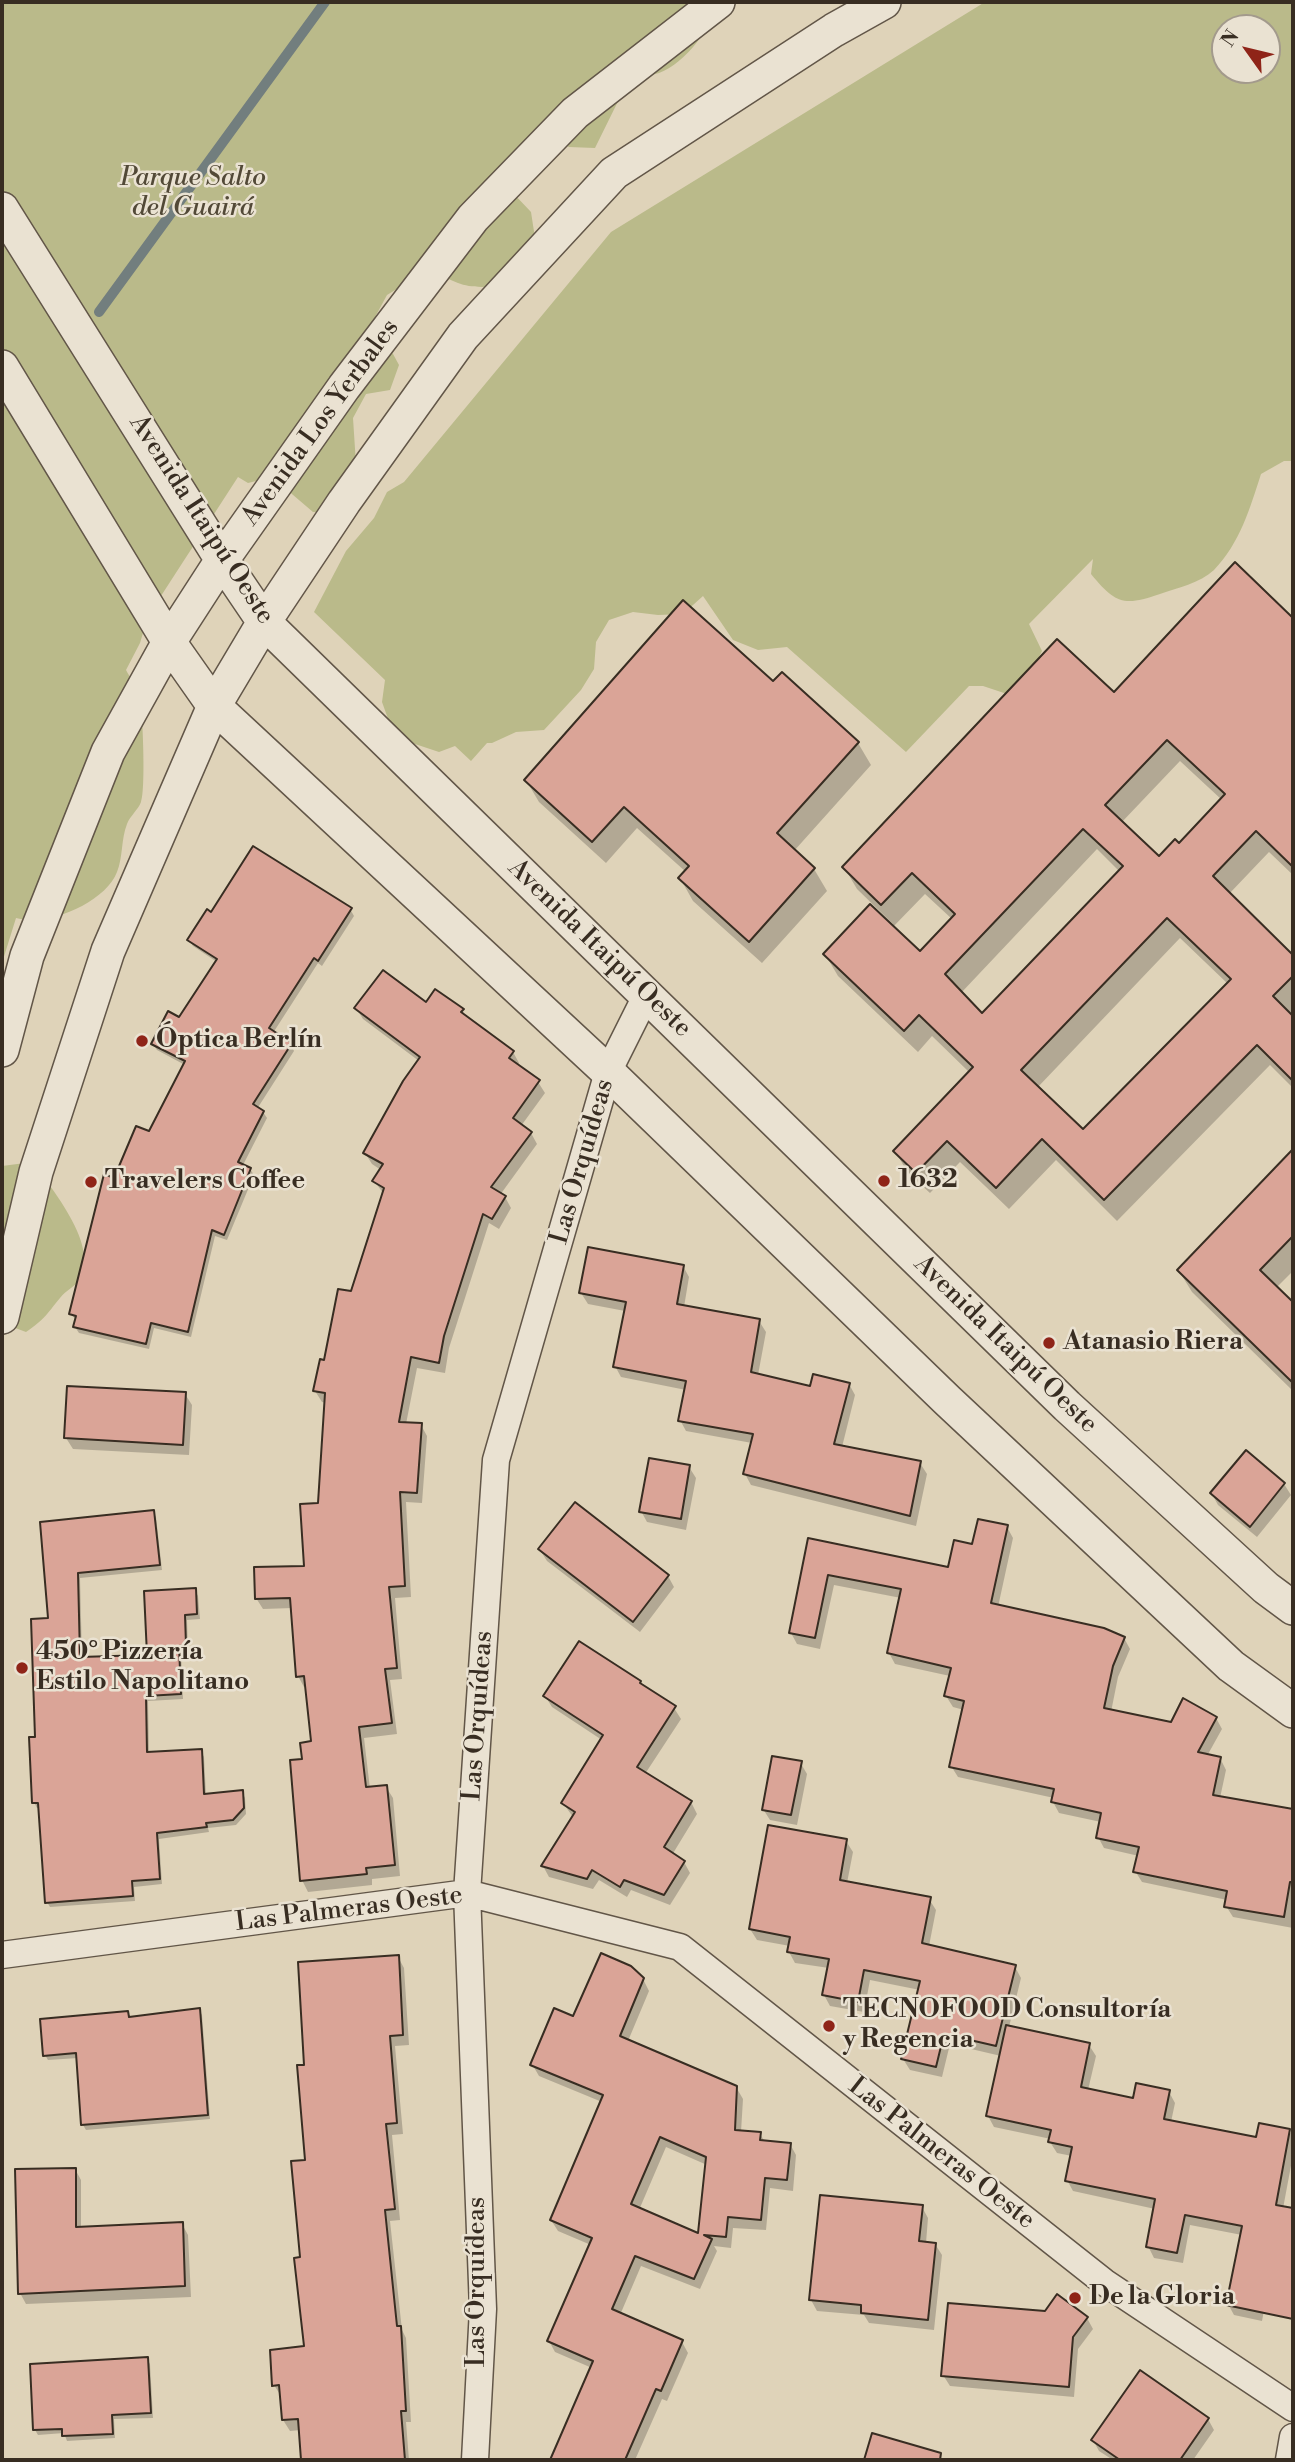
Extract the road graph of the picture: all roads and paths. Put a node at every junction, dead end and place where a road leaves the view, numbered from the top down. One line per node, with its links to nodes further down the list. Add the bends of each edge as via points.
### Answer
1 (718, 2): 5 (street, Avenida Los Yerbales, via 575,113 473,218 344,387)
2 (884, 2): 6 (street, via 614,173 463,336)
3 (2, 209): 5 (street, Avenida Itaipú Oeste)
4 (2, 366): 7 (street)
5 (222, 560): 6 (street, Avenida Itaipú Oeste); 7 (street, Avenida Los Yerbales)
6 (264, 622): 8 (street); 9 (street, Avenida Itaipú Oeste)
7 (169, 642): 8 (street); 10 (street, Avenida Los Yerbales, via 108,752 27,956)
8 (214, 706): 11 (street); 12 (street, via 108,951 36,1172)
9 (646, 996): 11 (street, Las Orquídeas); 13 (street, Avenida Itaipú Oeste, via 1067,1406)
10 (2, 1050)
11 (608, 1072): 14 (street, via 1231,1666); 15 (street, Las Orquídeas, via 496,1460)
12 (2, 1317)
13 (1293, 1608)
14 (1293, 1711)
15 (467, 1893): 16 (street, Las Palmeras Oeste); 17 (street, Las Palmeras Oeste, via 680,1947 1104,2283); 19 (street, Las Orquídeas, via 482,2309)
16 (2, 1955)
17 (1293, 2408)
18 (1293, 2437): 20 (street)
19 (475, 2460)
20 (1289, 2460)

